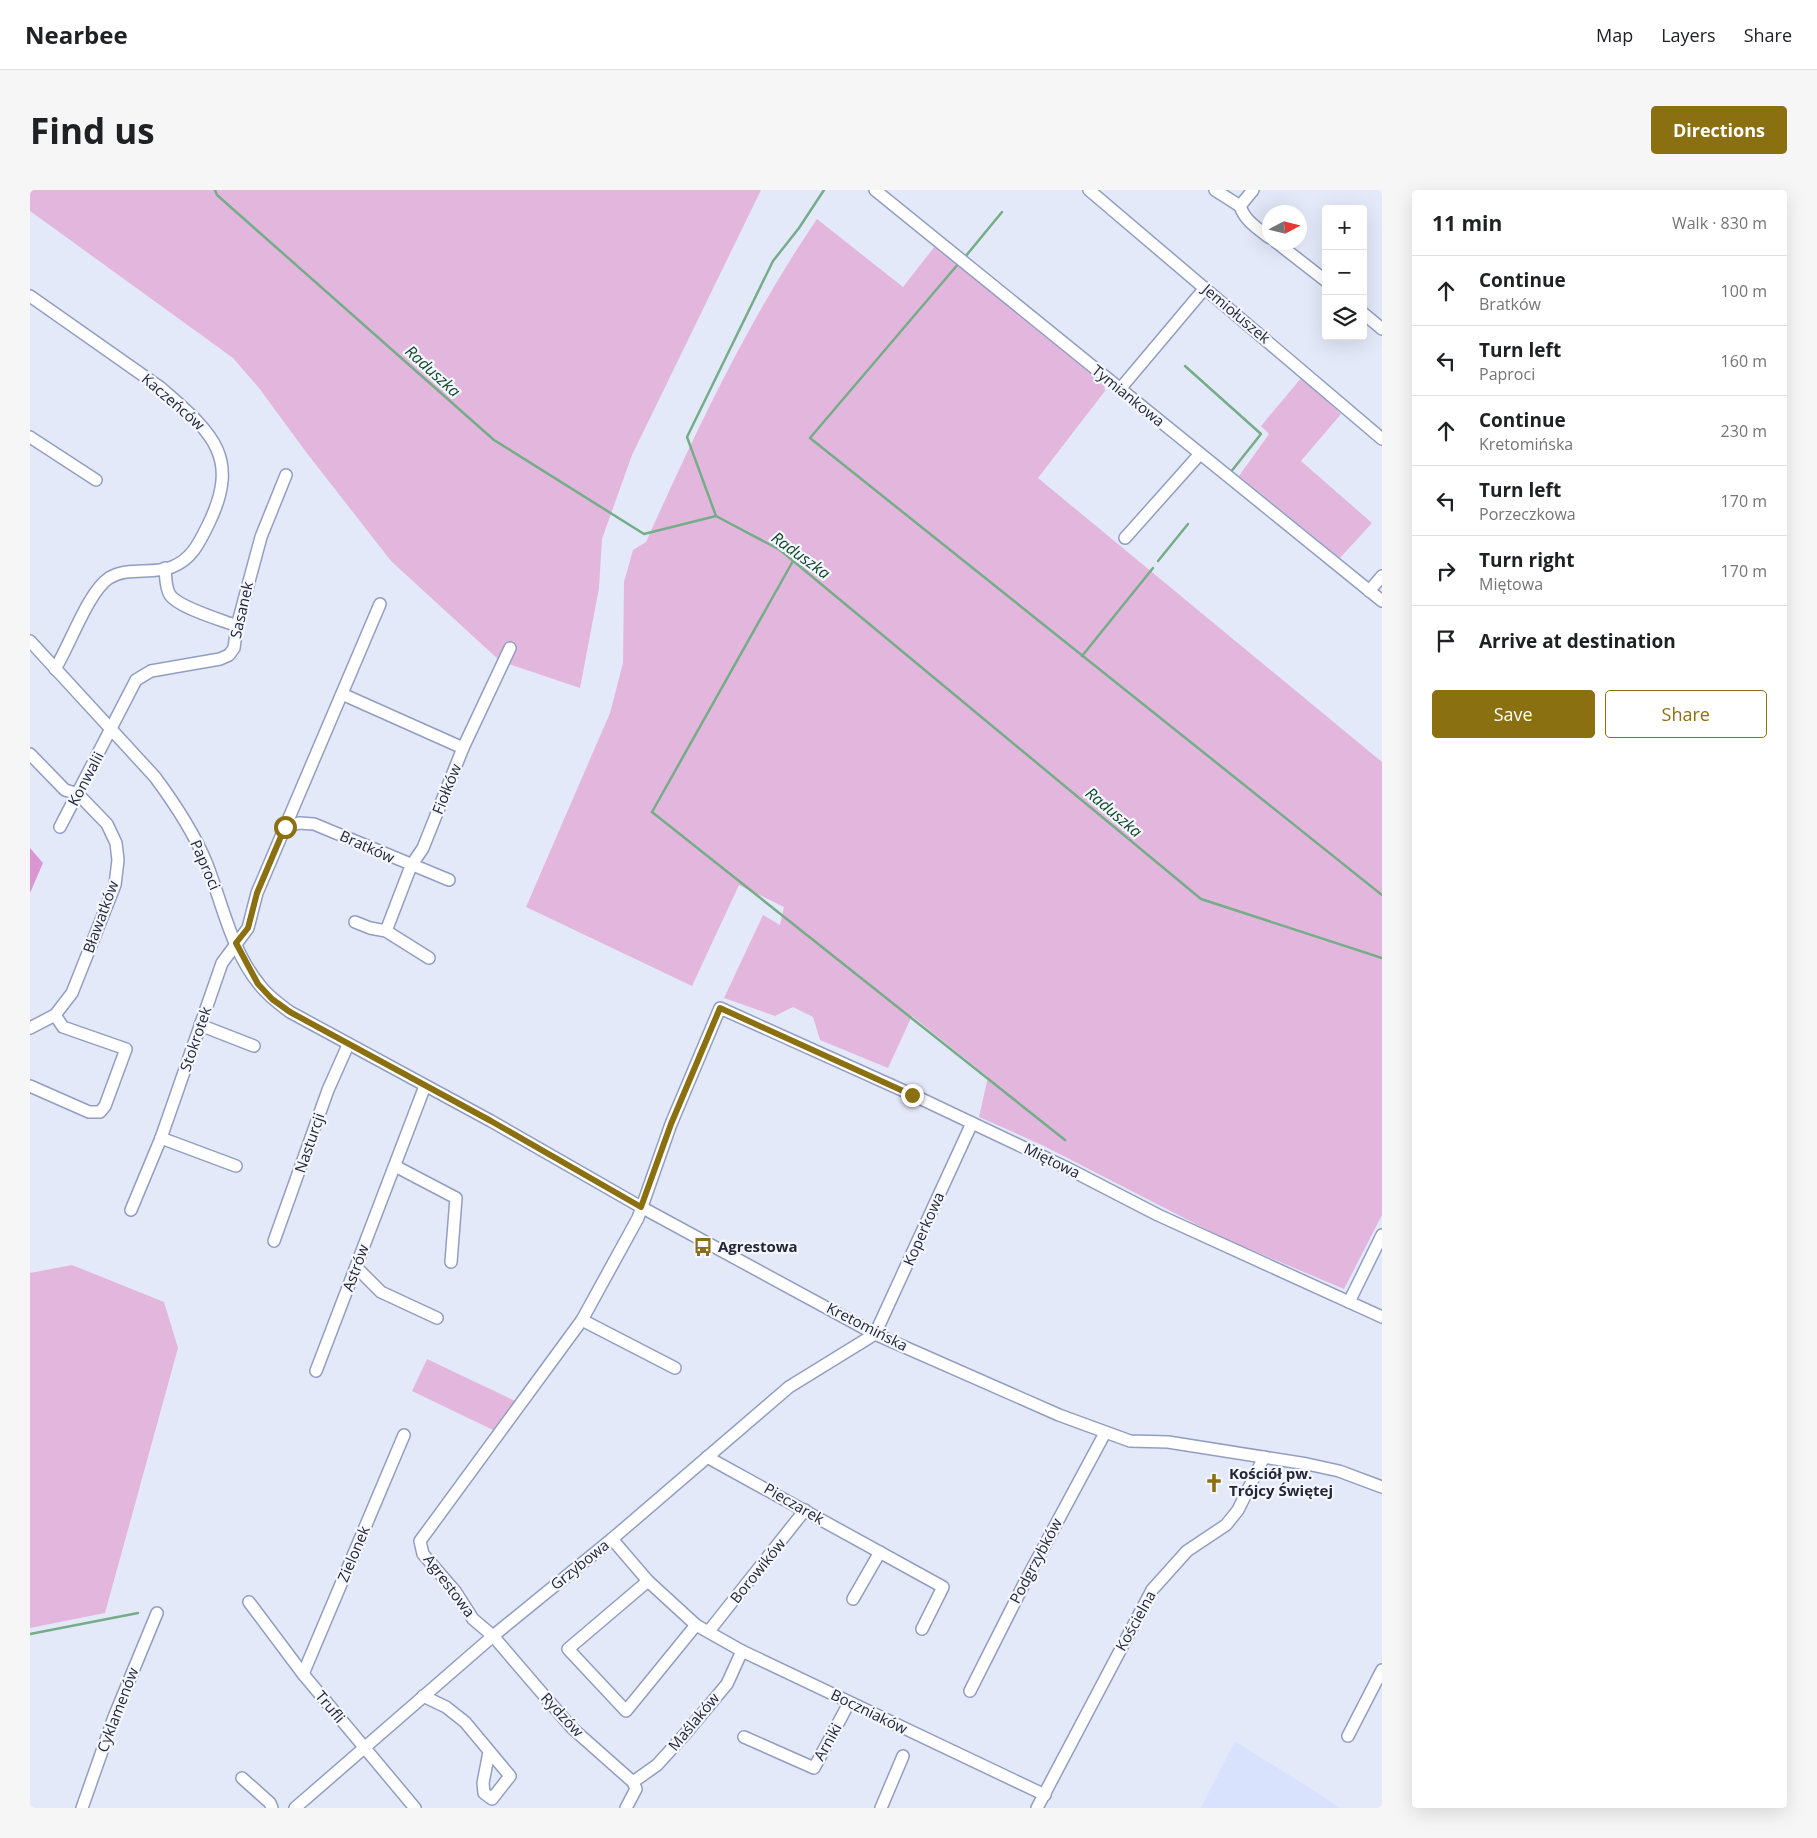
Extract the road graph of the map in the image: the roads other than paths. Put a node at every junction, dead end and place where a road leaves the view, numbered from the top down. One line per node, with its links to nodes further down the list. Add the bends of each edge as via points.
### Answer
1 (875, 190): 13 (street, Tymiankowa)
2 (1090, 190): 9 (street, Jemiołuszek)
3 (1215, 190): 5 (street)
4 (1252, 190): 5 (street)
5 (1240, 206): 6 (street, via 1249,222)
6 (1262, 232)
7 (1286, 250): 8 (street)
8 (1322, 278)
9 (1205, 288): 13 (street); 15 (street, Jemiołuszek)
10 (30, 296): 20 (street, Kaczeńców, via 162,388 203,426 219,452 223,484 212,518 188,558)
11 (1367, 317): 12 (street)
12 (1382, 330)
13 (1120, 389): 16 (street, Tymiankowa)
14 (30, 437): 18 (street)
15 (1382, 439)
16 (1199, 455): 19 (street); 22 (street, Tymiankowa)
17 (286, 474): 25 (street, Sasanek, via 261,537)
18 (96, 480)
19 (1125, 538)
20 (165, 568): 25 (street, via 171,596 184,605); 28 (street, Kaczeńców, via 120,574 100,586)
21 (1382, 576): 22 (street)
22 (1369, 591): 23 (street, Tymiankowa)
23 (1382, 601)
24 (380, 604): 29 (street)
25 (237, 626): 30 (street, Sasanek, via 234,648 229,655 151,671 136,680)
26 (30, 641): 28 (street, Paproci)
27 (510, 648): 31 (street, Fiołków)
28 (56, 669): 30 (street, Paproci)
29 (342, 694): 31 (street); 35 (street)
30 (110, 730): 33 (street, Konwalii); 40 (street, Paproci, via 155,777 189,828 206,861)
31 (463, 748): 36 (street, Fiołków, via 423,848)
32 (30, 754): 33 (street, Bławatków, via 66,790)
33 (78, 794): 34 (street, Konwalii); 43 (street, Bławatków, via 107,824 116,843 115,885 72,993)
34 (60, 827)
35 (285, 827): 36 (street, Bratków, via 298,823 314,824); 40 (street, via 257,893 248,928)
36 (411, 866): 37 (street, Bratków); 39 (street, Fiołków)
37 (449, 880)
38 (355, 922): 39 (street)
39 (386, 931): 41 (street)
40 (236, 943): 44 (street, Stokrotek, via 222,963); 46 (street, Paproci, via 258,984 272,999)
41 (429, 958)
42 (720, 1008): 51 (street, Miętowa); 55 (street, Agrestowa, via 671,1124)
43 (55, 1014): 45 (street, Bławatków); 49 (street, via 63,1026 126,1050 100,1112 89,1112)
44 (200, 1025): 47 (street); 52 (street, Stokrotek)
45 (30, 1028)
46 (348, 1045): 48 (street, Paproci); 58 (street, Nasturcji, via 328,1090)
47 (254, 1046)
48 (389, 1067): 50 (street, Kretomińska)
49 (30, 1086)
50 (425, 1086): 54 (street, Astrów); 55 (street, Kretomińska)
51 (972, 1123): 61 (street, Miętowa, via 1158,1215); 65 (street, Koperkowa)
52 (161, 1138): 53 (street); 56 (street, Stokrotek)
53 (236, 1166)
54 (395, 1166): 59 (street, via 456,1198); 60 (street, Astrów)
55 (641, 1207): 64 (street, Agrestowa); 65 (street, Kretomińska)
56 (131, 1210)
57 (1382, 1235): 61 (street)
58 (274, 1242)
59 (451, 1262)
60 (357, 1268): 63 (street, via 381,1292); 67 (street, Astrów)
61 (1349, 1302): 62 (street, Miętowa)
62 (1382, 1317)
63 (436, 1318)
64 (582, 1320): 66 (street); 83 (street, Agrestowa, via 420,1541 423,1554 455,1591 473,1619)
65 (875, 1334): 68 (street, Kretomińska); 70 (street, Grzybowa, via 789,1388)
66 (675, 1368)
67 (316, 1371)
68 (1105, 1433): 71 (street, Kretomińska, via 1130,1441 1168,1442); 87 (street, Podgrzybków)
69 (404, 1435): 86 (street, Zielonek)
70 (707, 1457): 73 (street, Pieczarek); 74 (street, Grzybowa)
71 (1264, 1457): 72 (street, Kretomińska, via 1332,1469); 97 (street, Kościelna, via 1238,1510 1226,1525 1187,1551 1152,1590)
72 (1382, 1486)
73 (805, 1510): 75 (street, Pieczarek); 82 (street, Borowików)
74 (612, 1539): 76 (street, Boczniaków); 83 (street, Grzybowa)
75 (880, 1552): 77 (street); 81 (street, Pieczarek, via 943,1587)
76 (648, 1581): 80 (street, Boczniaków); 80 (street, via 568,1649 626,1711)
77 (853, 1599)
78 (249, 1602): 86 (street, Trufli)
79 (157, 1614): 99 (street, Cyklamenów, via 114,1717)
80 (696, 1625): 82 (street, Boczniaków)
81 (922, 1629)
82 (710, 1631): 84 (street, Boczniaków)
83 (493, 1636): 88 (street, Grzybowa); 96 (street, Rydzów, via 572,1728)
84 (742, 1651): 89 (street, Boczniaków); 96 (street, Maślaków, via 726,1684 686,1733)
85 (1382, 1670): 90 (street)
86 (303, 1674): 92 (street, Trufli)
87 (970, 1691)
88 (424, 1696): 92 (street, Grzybowa); 93 (street, via 465,1722)
89 (850, 1702): 91 (street, Arniki, via 814,1768); 97 (street, Boczniaków)
90 (1348, 1736)
91 (744, 1737)
92 (363, 1747): 100 (street, Grzybowa); 101 (street, Trufli)
93 (489, 1752)
94 (903, 1756): 103 (street)
95 (242, 1778): 98 (street)
96 (635, 1786): 102 (street, Maślaków)
97 (1045, 1794): 104 (street, Kościelna)
98 (273, 1806)
99 (82, 1808)
100 (295, 1808)
101 (416, 1808)
102 (626, 1808)
103 (881, 1808)
104 (1037, 1808)

